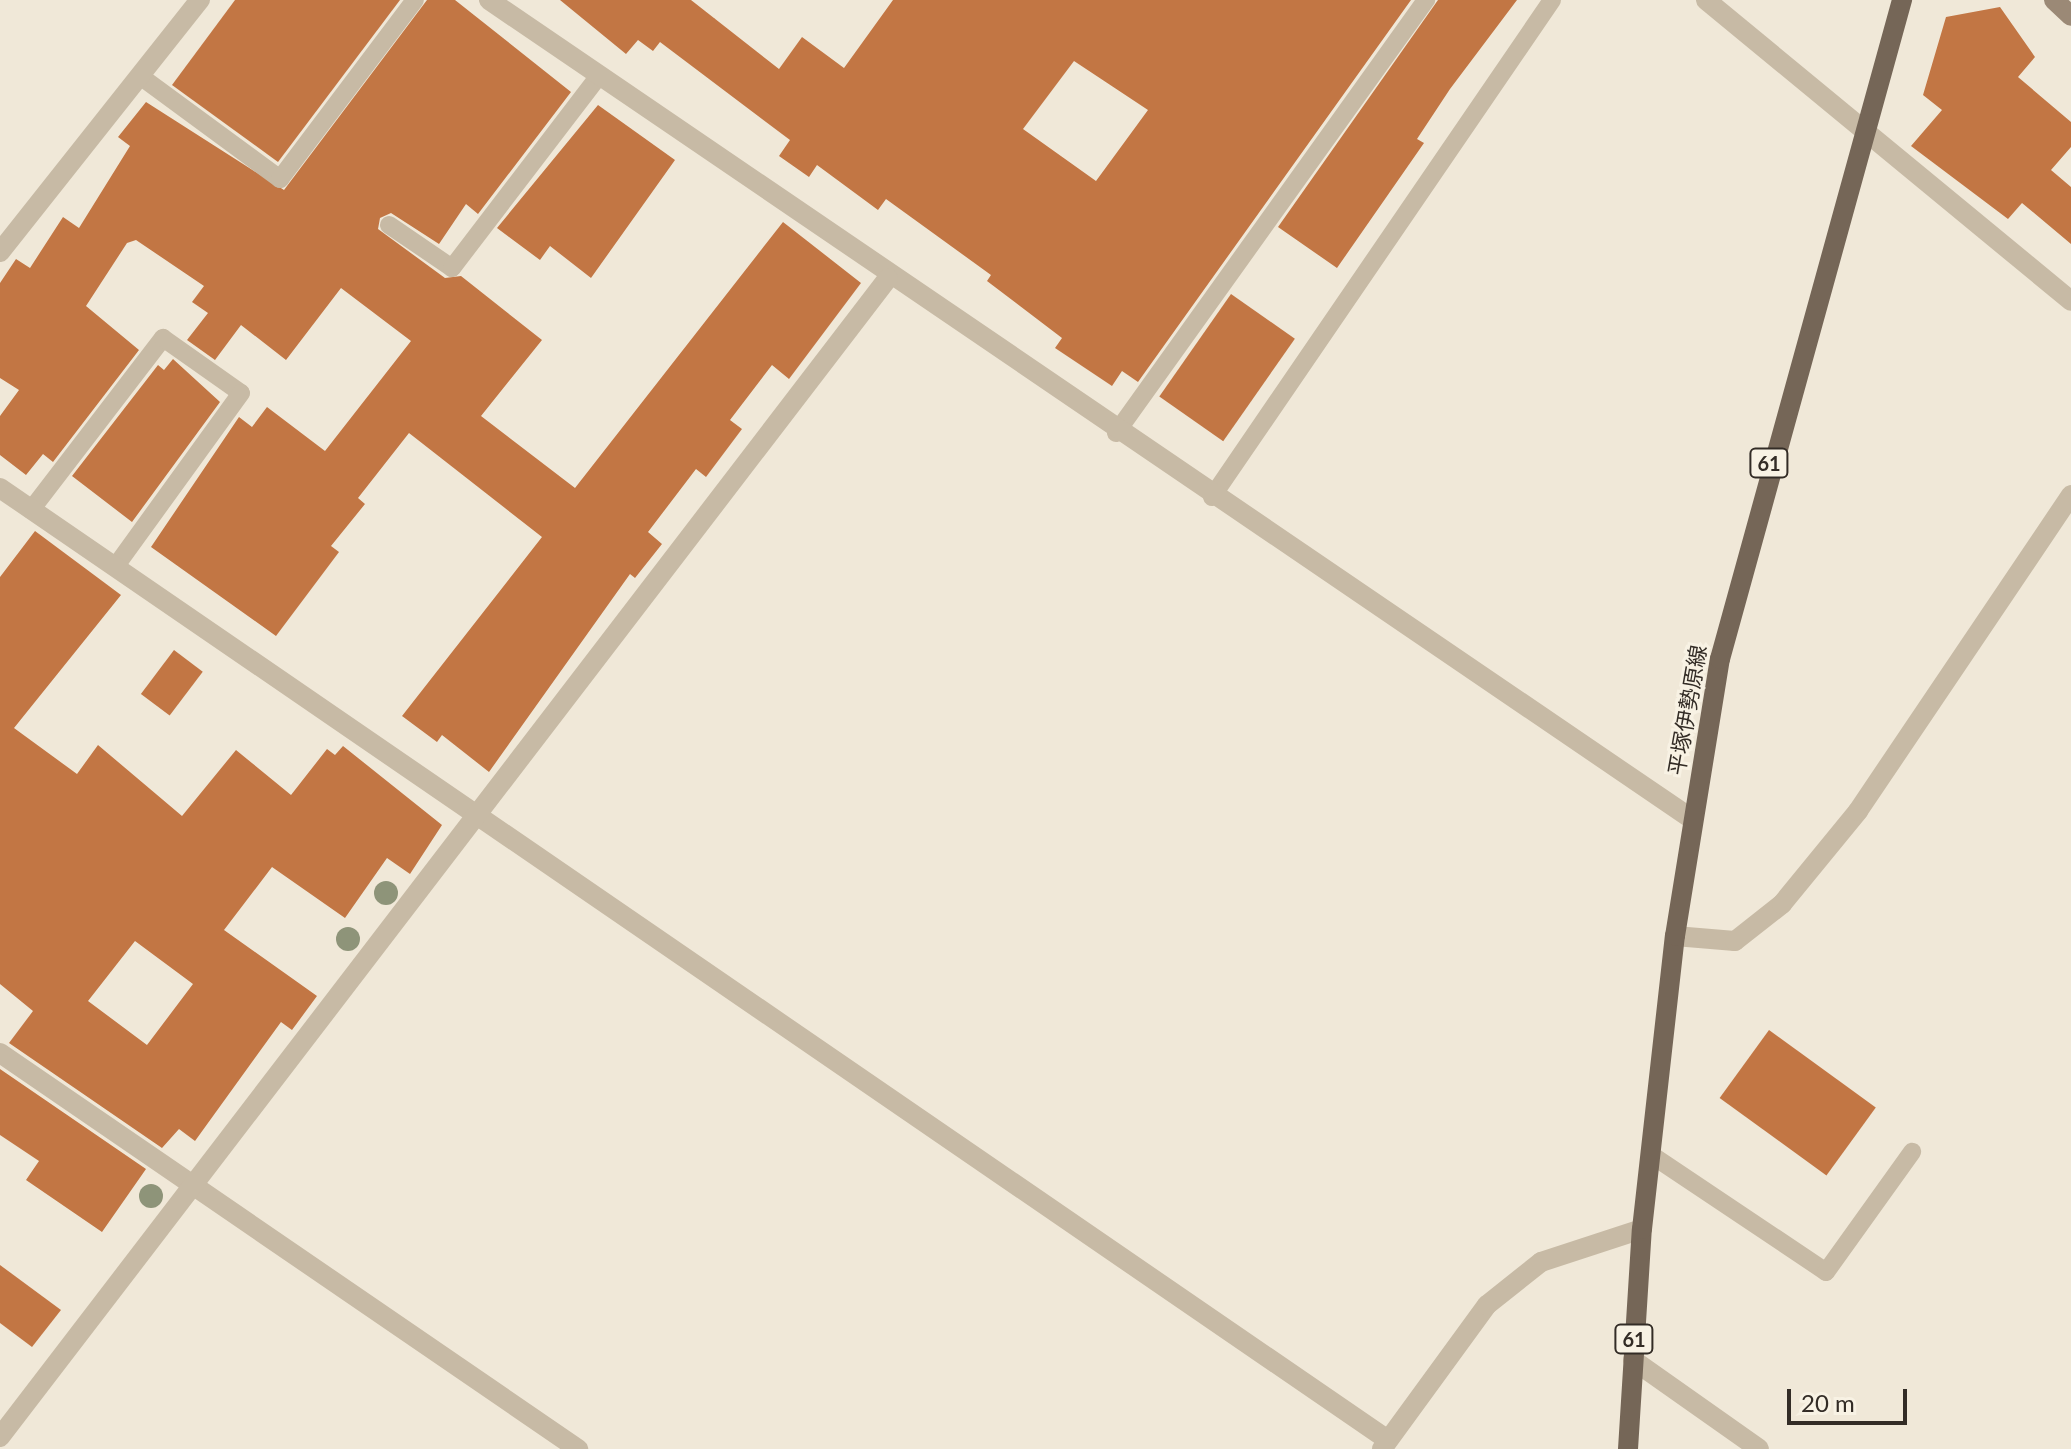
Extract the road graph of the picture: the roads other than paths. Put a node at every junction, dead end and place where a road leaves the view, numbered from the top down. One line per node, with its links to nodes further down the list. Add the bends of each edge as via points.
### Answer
1 (200, 0): 10 (street)
2 (415, 0): 10 (lane, via 280,179)
3 (489, 0): 11 (street)
4 (1426, 0): 17 (lane)
5 (1552, 0): 20 (lane)
6 (1706, 0): 12 (street)
7 (1902, 0): 12 (main road, 平塚伊勢原線 / 61)
8 (2054, 0): 9 (main road)
9 (2071, 16)
10 (140, 76): 14 (street)
11 (599, 76): 13 (lane, via 452,268); 15 (street)
12 (1862, 125): 16 (street); 24 (main road, 平塚伊勢原線 / 61, via 1757,507)
13 (389, 225)
14 (0, 252)
15 (888, 278): 17 (street); 23 (street)
16 (2071, 301)
17 (1116, 433): 20 (street)
18 (0, 488): 21 (street)
19 (2071, 495): 25 (street, via 1858,811 1782,904 1735,941)
20 (1212, 497): 24 (street)
21 (31, 510): 22 (street); 22 (lane, via 163,338 241,393)
22 (115, 567): 23 (street)
23 (475, 817): 29 (street); 33 (street)
24 (1692, 819): 25 (main road, 平塚伊勢原線 / 61)
25 (1675, 936): 28 (main road, 平塚伊勢原線 / 61)
26 (0, 1053): 29 (street)
27 (1912, 1152): 28 (lane, via 1826,1272)
28 (1653, 1156): 30 (main road, 平塚伊勢原線 / 61)
29 (192, 1186): 32 (street); 34 (street)
30 (1642, 1229): 31 (main road, 平塚伊勢原線 / 61); 33 (street, via 1541,1262 1487,1305)
31 (1633, 1360): 35 (main road, 平塚伊勢原線 / 61); 36 (street)
32 (0, 1437)
33 (1385, 1444)
34 (578, 1449)
35 (1628, 1449)
36 (1759, 1449)

